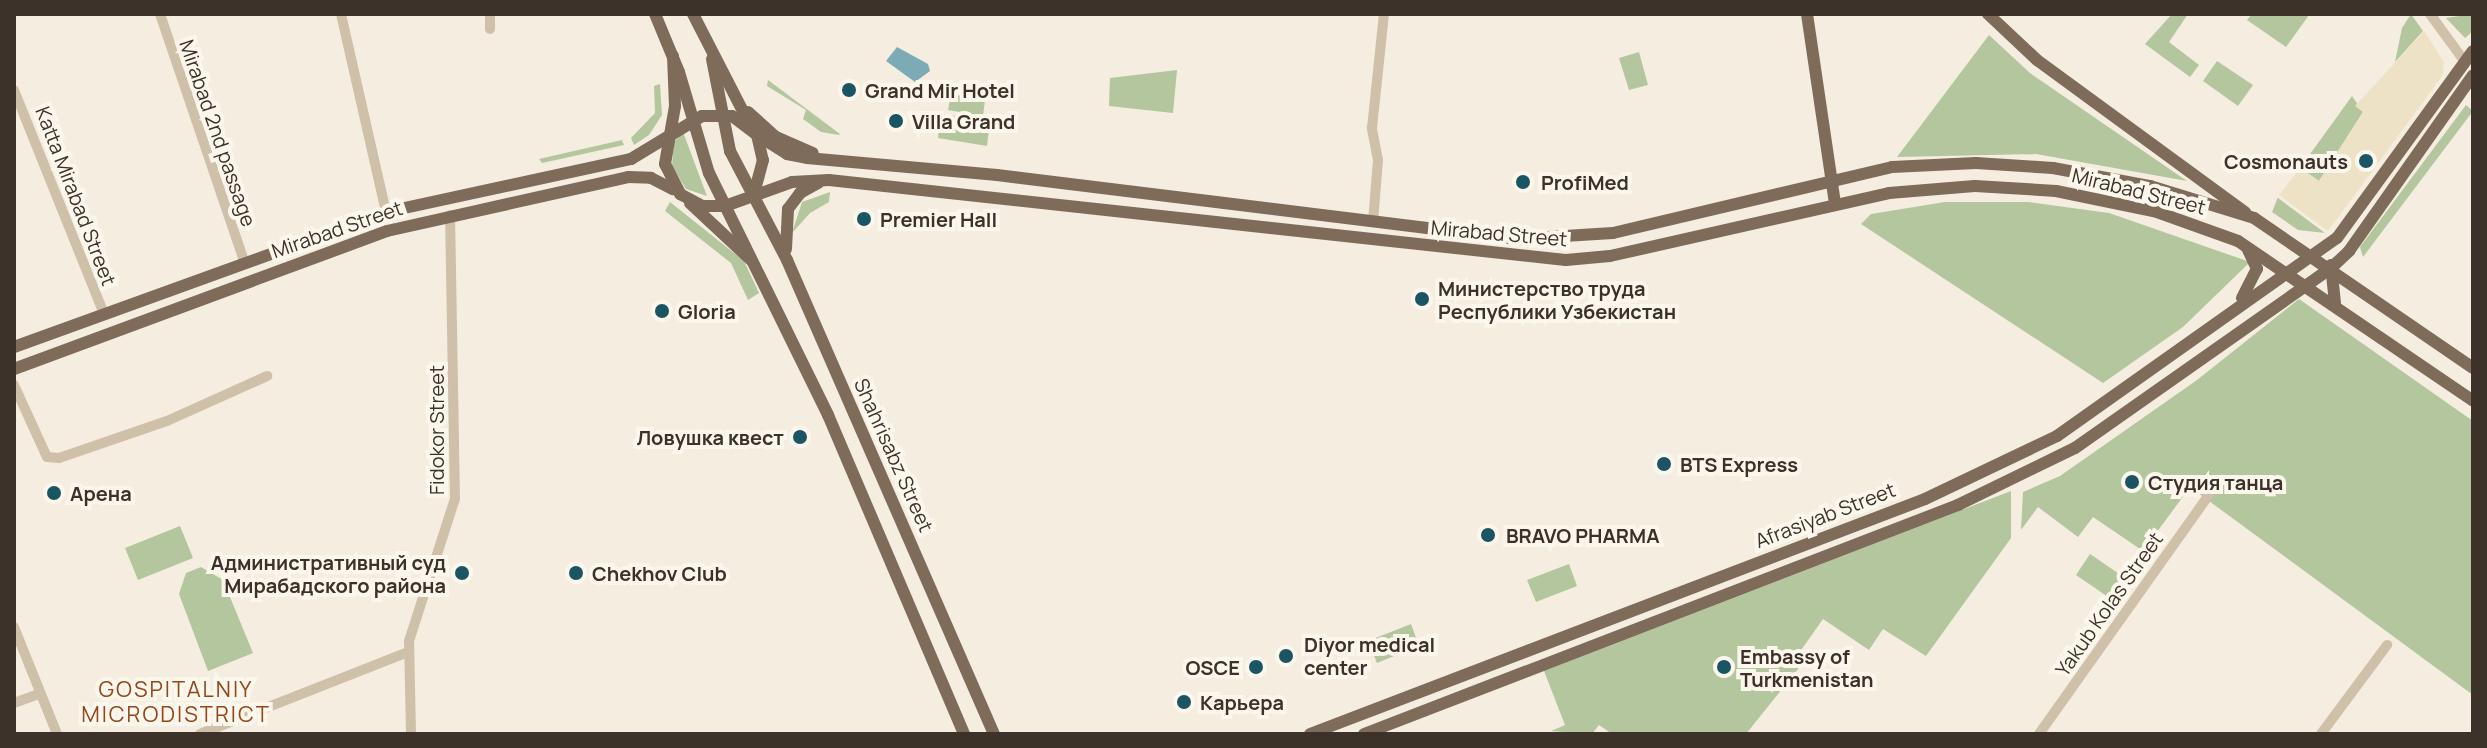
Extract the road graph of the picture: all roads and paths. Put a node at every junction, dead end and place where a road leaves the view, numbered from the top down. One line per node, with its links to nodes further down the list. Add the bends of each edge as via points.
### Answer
1 (160, 14): 46 (street, Mirabad 2nd passage)
2 (341, 14): 35 (street)
3 (490, 14): 10 (street)
4 (655, 14): 12 (main road)
5 (693, 14): 13 (main road)
6 (1384, 14): 38 (street, via 1372,128 1378,160)
7 (1807, 14): 27 (main road)
8 (1988, 14): 37 (main road, via 2047,67)
9 (2430, 14): 14 (street)
10 (490, 29)
11 (2473, 51): 14 (main road, Afrasiyab Street)
12 (673, 56): 19 (main road); 21 (main road, via 675,106)
13 (712, 59): 17 (main road); 18 (main road, Shahrisabz Street)
14 (2469, 65): 39 (main road, Afrasiyab Street)
15 (2473, 75): 41 (main road, Afrasiyab Street)
16 (14, 90): 53 (street, Katta Mirabad Street)
17 (735, 96): 20 (main road); 22 (main road, Mirabad Street, via 776,137)
18 (720, 114): 19 (main road); 20 (main road, Mirabad Street); 31 (main road, Shahrisabz Street, via 730,151)
19 (692, 120): 21 (main road, Mirabad Street); 34 (main road)
20 (754, 131): 22 (main road, Mirabad Street, via 787,154); 31 (main road, via 763,169)
21 (668, 137): 24 (main road, Mirabad Street, via 631,159); 30 (main road, via 665,164)
22 (835, 160): 23 (main road, Mirabad Street)
23 (901, 166): 25 (main road, Mirabad Street); 28 (main road, via 904,176)
24 (551, 174): 29 (main road); 35 (main road, Mirabad Street)
25 (997, 175): 32 (main road, via 990,186); 38 (main road, Mirabad Street)
26 (829, 180): 28 (main road, Mirabad Street); 31 (main road, Mirabad Street, via 792,182); 45 (main road, via 805,189 788,209)
27 (1831, 180): 33 (main road); 37 (main road, Mirabad Street, via 1909,166 2027,165 2139,184); 38 (main road, Mirabad Street, via 1613,233 1564,239 1516,239)
28 (897, 187): 32 (main road, Mirabad Street)
29 (556, 193): 30 (main road, Mirabad Street, via 639,176); 36 (main road, Mirabad Street)
30 (680, 194): 34 (main road, via 703,206); 44 (main road)
31 (754, 194): 34 (main road, Mirabad Street); 45 (main road, Shahrisabz Street)
32 (994, 198): 33 (main road, Mirabad Street, via 1554,260 1610,256)
33 (1835, 204): 40 (main road, Mirabad Street, via 1928,188 2030,188 2145,208)
34 (725, 206): 44 (main road)
35 (386, 212): 42 (main road, Mirabad Street)
36 (450, 215): 48 (main road, Mirabad Street); 64 (street, Fidokor Street, via 455,499)
37 (2254, 218): 43 (main road)
38 (1373, 222)
39 (2337, 238): 43 (main road, Afrasiyab Street); 47 (main road, Afrasiyab Street)
40 (2238, 241): 49 (main road, Mirabad Street); 54 (main road, via 2253,255 2257,269 2250,288)
41 (2349, 251): 47 (main road, Afrasiyab Street); 50 (main road)
42 (272, 253): 46 (main road, Mirabad Street); 48 (main road, via 281,260)
43 (2313, 257): 47 (main road); 49 (main road, Afrasiyab Street); 51 (main road)
44 (751, 260): 70 (main road, via 828,415)
45 (787, 260): 71 (main road, Shahrisabz Street)
46 (245, 263): 53 (main road, Mirabad Street)
47 (2331, 268): 50 (main road); 51 (main road, Afrasiyab Street); 52 (main road, Afrasiyab Street)
48 (279, 270): 57 (main road, Mirabad Street)
49 (2288, 272): 51 (main road, Mirabad Street); 54 (main road, Afrasiyab Street)
50 (2351, 280): 56 (main road)
51 (2306, 284): 52 (main road, Mirabad Street); 73 (main road, Afrasiyab Street, via 2098,434 2021,477)
52 (2335, 303): 60 (main road, Mirabad Street)
53 (104, 314): 55 (main road, Mirabad Street)
54 (2228, 314): 72 (main road, Afrasiyab Street, via 2072,427 1997,468)
55 (14, 347)
56 (2473, 368)
57 (14, 369)
58 (267, 376): 59 (street, via 143,430 59,458 47,457)
59 (14, 385)
60 (2473, 401)
61 (2209, 495): 74 (street, Yakub Kolas Street)
62 (14, 627): 65 (street)
63 (2387, 645): 75 (street)
64 (408, 652): 68 (street); 69 (street, Fidokor Street)
65 (39, 694): 66 (street); 67 (street)
66 (14, 703)
67 (57, 734)
68 (200, 734)
69 (411, 734)
70 (964, 734)
71 (994, 734)
72 (1310, 734)
73 (1364, 734)
74 (2039, 734)
75 (2321, 734)

